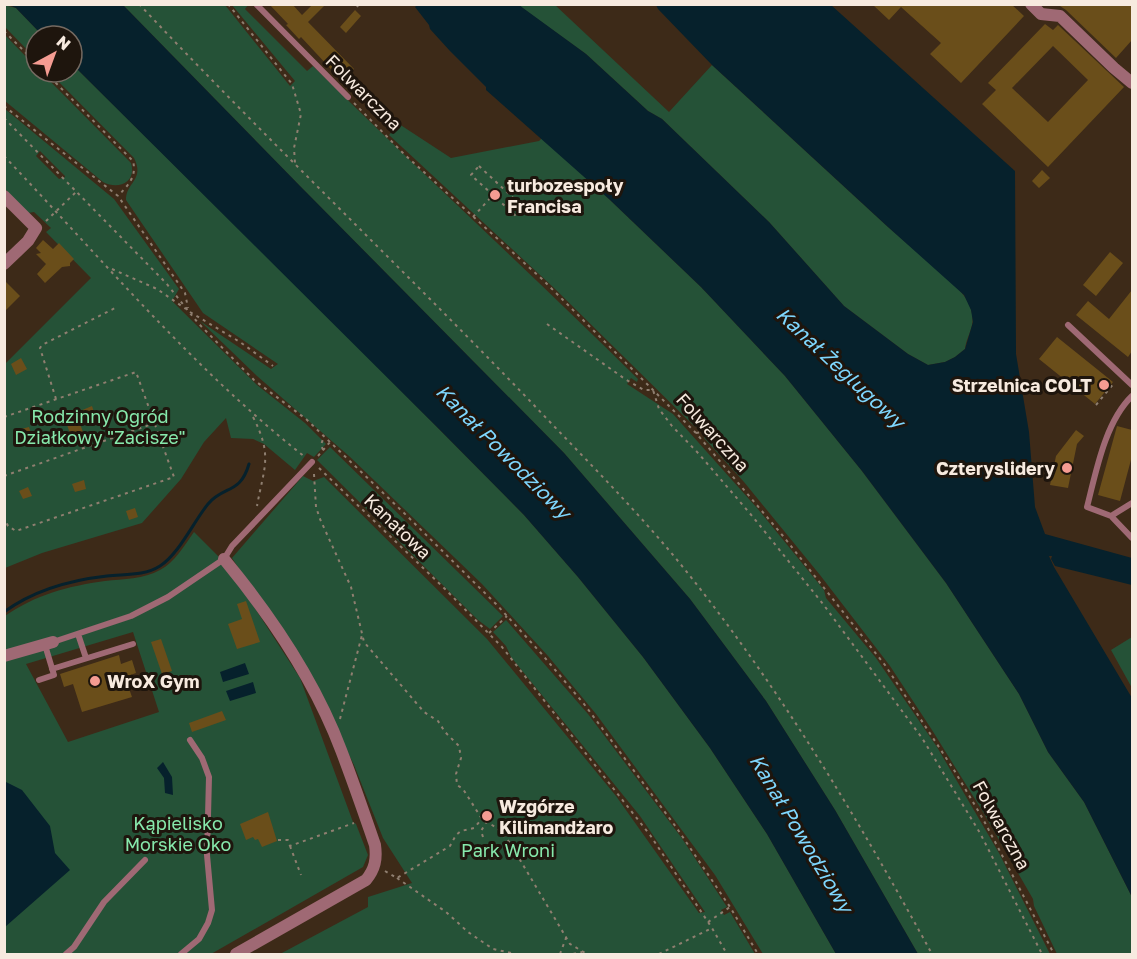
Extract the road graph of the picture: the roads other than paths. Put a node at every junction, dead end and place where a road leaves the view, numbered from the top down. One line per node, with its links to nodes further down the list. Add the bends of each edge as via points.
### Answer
1 (256, 4): 4 (lane, Folwarczna)
2 (1031, 4): 3 (street, via 1041,14 1060,16)
3 (1132, 83)
4 (348, 97)
5 (4, 196): 6 (street, via 36,228)
6 (4, 264)
7 (1068, 325): 8 (lane)
8 (1132, 385)
9 (1132, 396): 12 (lane, via 1115,420 1101,454 1087,507)
10 (312, 462): 14 (lane)
11 (1132, 503): 12 (lane)
12 (1111, 516): 13 (lane)
13 (1132, 538)
14 (224, 559): 15 (lane, via 200,578 131,616); 26 (street, via 283,639 311,687 332,730 377,855 370,875 360,884)
15 (78, 634): 16 (lane); 19 (lane)
16 (49, 643): 18 (street); 20 (lane)
17 (134, 644): 19 (lane)
18 (4, 656)
19 (86, 658): 20 (lane)
20 (52, 669): 21 (lane, via 54,675)
21 (39, 680)
22 (190, 740): 25 (lane, via 209,777 206,839 212,910 199,939)
23 (145, 860): 24 (lane, via 104,902)
24 (66, 954)
25 (181, 954)
26 (236, 954)

